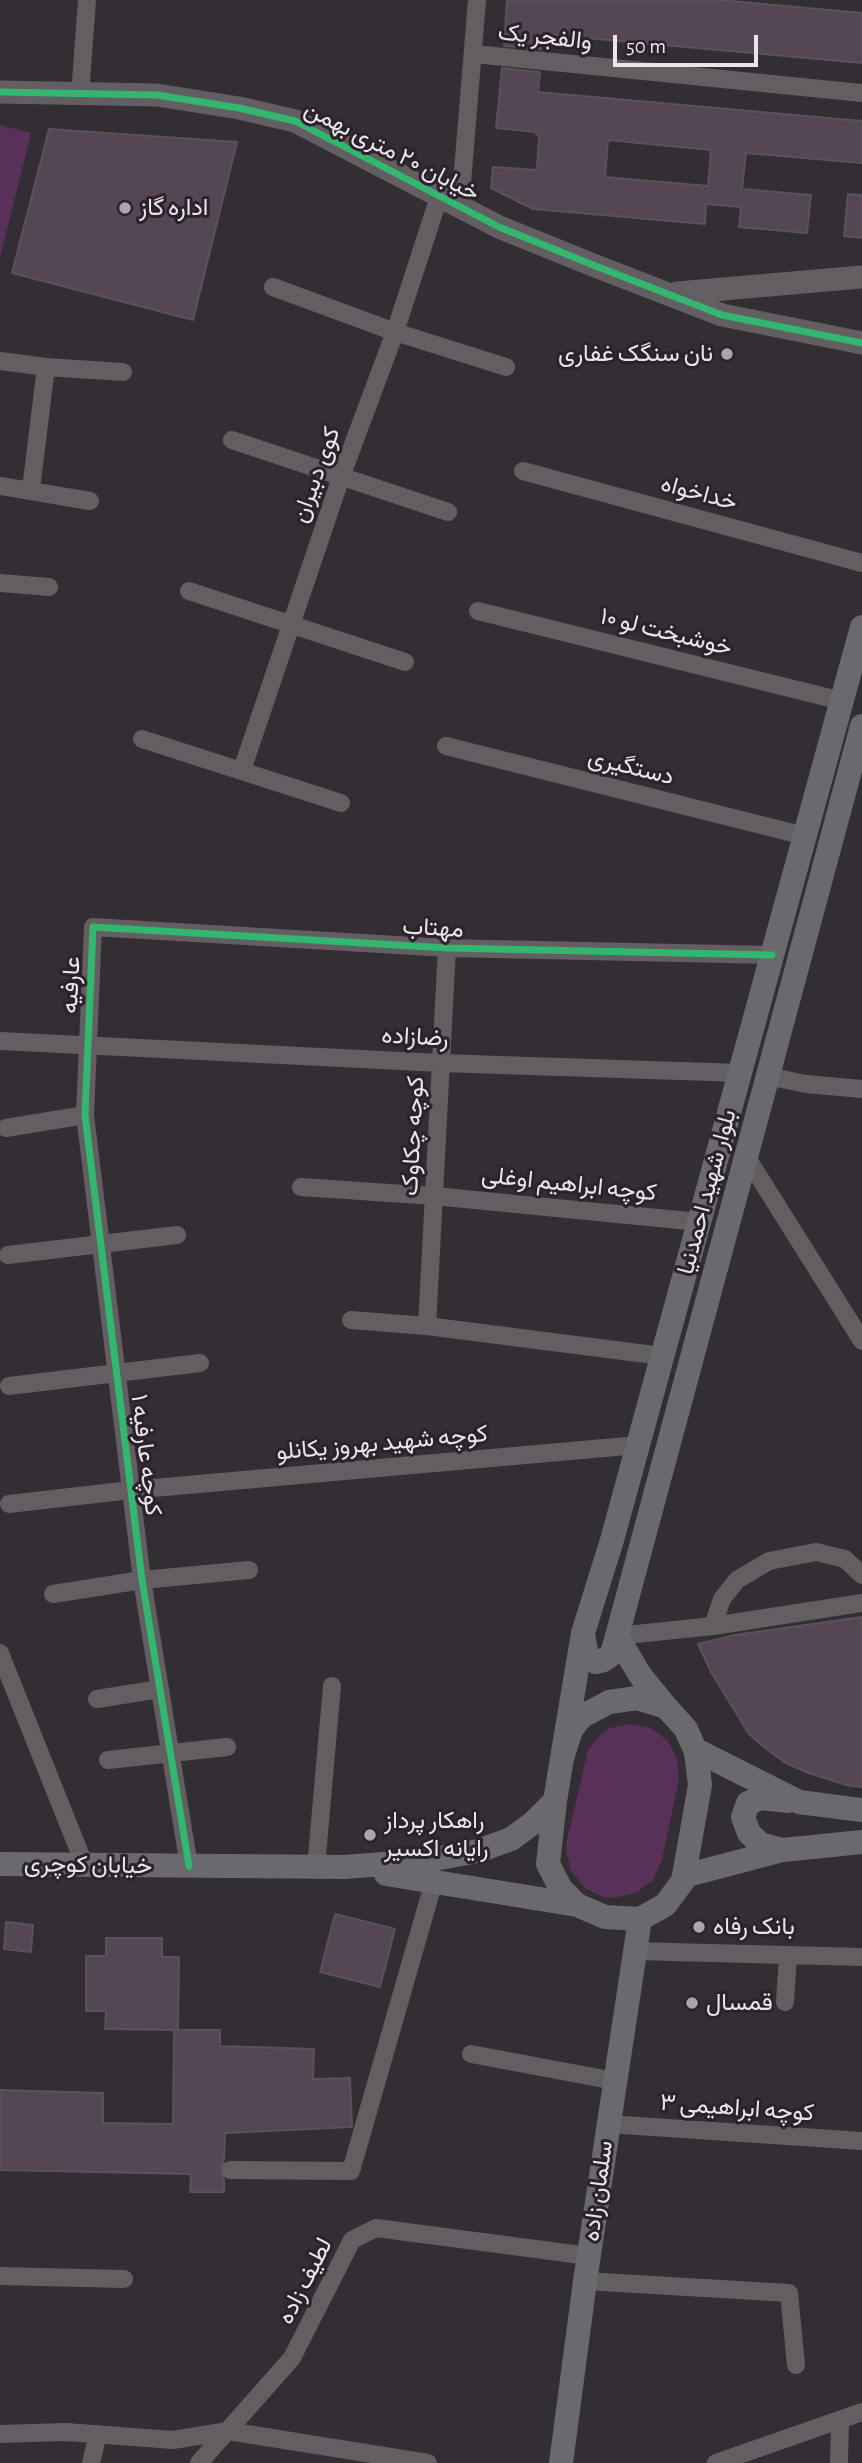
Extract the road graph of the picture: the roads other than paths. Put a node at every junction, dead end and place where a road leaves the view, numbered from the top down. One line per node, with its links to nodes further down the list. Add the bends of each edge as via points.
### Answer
1 (88, 0): 6 (street)
2 (477, 0): 3 (street)
3 (474, 54): 5 (street, والفجر یک); 8 (street)
4 (0, 92): 6 (street, خیابان ۲۰ متری بهمن)
5 (862, 93)
6 (80, 95): 7 (street, خیابان ۲۰ متری بهمن, via 158,95 295,121)
7 (439, 197): 8 (street, خیابان ۲۰ متری بهمن); 12 (street, کوی دبیران)
8 (460, 207): 11 (street, خیابان ۲۰ متری بهمن, via 499,228)
9 (862, 277): 11 (street, خیابان ۲۰ متری بهمن)
10 (273, 287): 12 (street)
11 (670, 294): 13 (street, via 722,315)
12 (394, 332): 16 (street); 20 (street, کوی دبیران)
13 (862, 343)
14 (0, 361): 15 (street)
15 (46, 367): 17 (street); 22 (street)
16 (506, 367)
17 (123, 372)
18 (232, 440): 20 (street)
19 (523, 471): 25 (street, خداخواه)
20 (341, 477): 24 (street); 30 (street, کوی دبیران)
21 (0, 486): 22 (street)
22 (31, 489): 23 (street)
23 (90, 501)
24 (448, 512)
25 (862, 563)
26 (0, 583): 27 (street)
27 (49, 587)
28 (189, 591): 30 (street)
29 (478, 611): 33 (street, خوشبخت لو ۱۰)
30 (290, 626): 32 (street); 37 (street, کوی دبیران)
31 (862, 627): 33 (main road, بلوار شهید احمدنیا)
32 (405, 662)
33 (842, 701): 39 (main road, بلوار شهید احمدنیا)
34 (862, 726): 47 (main road, بلوار شهید احمدنیا)
35 (142, 739): 37 (street)
36 (446, 746): 39 (street, دستگیری)
37 (242, 770): 38 (street)
38 (341, 803)
39 (805, 836): 42 (main road, بلوار شهید احمدنیا)
40 (93, 927): 41 (street, مهتاب); 44 (street, عارفیه)
41 (447, 948): 42 (street, مهتاب); 45 (street, کوچه چکاوک)
42 (772, 956): 46 (main road, بلوار شهید احمدنیا)
43 (0, 1041): 44 (street, رضازاده)
44 (87, 1045): 45 (street, رضازاده); 49 (street, کوچه عارفیه ۱)
45 (441, 1063): 46 (street, رضازاده); 53 (street, کوچه چکاوک)
46 (740, 1073): 54 (main road, بلوار شهید احمدنیا)
47 (767, 1076): 48 (street); 51 (main road, بلوار شهید احمدنیا)
48 (862, 1089)
49 (85, 1115): 50 (street); 56 (street, کوچه عارفیه ۱)
50 (6, 1128)
51 (746, 1156): 60 (street); 75 (main road, بلوار شهید احمدنیا)
52 (301, 1188): 53 (street, کوچه ابراهیم اوغلی)
53 (434, 1196): 54 (street, کوچه ابراهیم اوغلی); 59 (street, کوچه چکاوک)
54 (699, 1222): 61 (main road, بلوار شهید احمدنیا)
55 (177, 1235): 56 (street)
56 (100, 1244): 57 (street); 63 (street, کوچه عارفیه ۱)
57 (8, 1255)
58 (351, 1320): 59 (street)
59 (427, 1326): 61 (street)
60 (862, 1342)
61 (662, 1356): 65 (main road, بلوار شهید احمدنیا)
62 (200, 1363): 63 (street)
63 (116, 1374): 64 (street); 66 (street, کوچه عارفیه ۱)
64 (9, 1385)
65 (638, 1446): 66 (street, کوچه شهید بهروز یکانلو); 74 (main road, بلوار شهید احمدنیا)
66 (131, 1490): 67 (street, کوچه شهید بهروز یکانلو); 70 (street, کوچه عارفیه ۱)
67 (9, 1504)
68 (249, 1570): 70 (street)
69 (862, 1575): 73 (street, via 845,1559 816,1552 769,1562 737,1580 722,1598)
70 (142, 1580): 71 (street); 78 (street, کوچه عارفیه ۱)
71 (53, 1594)
72 (862, 1603): 73 (street)
73 (713, 1626): 75 (street)
74 (583, 1633): 75 (main road, via 587,1657 596,1662 612,1654); 84 (main road, بلوار شهید احمدنیا)
75 (617, 1636): 80 (main road)
76 (0, 1653): 92 (street)
77 (332, 1686): 94 (street)
78 (160, 1689): 79 (street); 83 (street, کوچه عارفیه ۱)
79 (97, 1699)
80 (666, 1707): 82 (main road, via 686,1729); 84 (main road, via 637,1698 609,1702 581,1717 571,1730)
81 (227, 1747): 83 (street)
82 (696, 1750): 87 (main road); 96 (main road, via 700,1784)
83 (171, 1752): 85 (street); 93 (street, کوچه عارفیه ۱)
84 (562, 1758): 86 (main road)
85 (107, 1760)
86 (555, 1801): 95 (main road, خیابان کوچری, via 511,1839 478,1851); 98 (main road, via 548,1864 561,1889)
87 (799, 1802): 88 (main road); 90 (main road, via 761,1798 748,1803 743,1817 760,1844)
88 (862, 1811)
89 (862, 1842): 90 (main road)
90 (783, 1850): 96 (main road)
91 (0, 1864): 92 (main road, خیابان کوچری)
92 (85, 1866): 93 (main road, خیابان کوچری)
93 (189, 1866): 94 (main road, خیابان کوچری)
94 (316, 1867): 95 (main road, خیابان کوچری)
95 (344, 1867): 97 (main road, خیابان کوچری)
96 (684, 1876): 99 (main road, via 665,1905)
97 (434, 1881): 98 (main road, خیابان کوچری); 108 (street, via 352,2171)
98 (577, 1905): 99 (main road, via 605,1917)
99 (640, 1919): 100 (main road, سلمان زاده)
100 (635, 1951): 101 (street); 105 (main road, سلمان زاده)
101 (788, 1955): 102 (street); 103 (street)
102 (862, 1957)
103 (785, 2002)
104 (471, 2053): 105 (street)
105 (615, 2081): 106 (main road, سلمان زاده)
106 (608, 2124): 107 (street, کوچه ابراهیمی ۳); 109 (main road, سلمان زاده)
107 (862, 2141)
108 (230, 2170)
109 (587, 2269): 112 (street, لطیف زاده, via 789,2293); 115 (street, لطیف زاده, via 376,2228 352,2240 292,2358); 121 (main road, سلمان زاده)
110 (0, 2276): 111 (street)
111 (124, 2279)
112 (796, 2365)
113 (862, 2412): 114 (street)
114 (840, 2420): 122 (street); 123 (street)
115 (228, 2431): 117 (street, via 173,2440); 119 (street, لطیف زاده); 120 (street)
116 (0, 2434): 117 (street)
117 (98, 2434): 118 (street)
118 (91, 2463)
119 (199, 2463)
120 (428, 2463)
121 (561, 2463)
122 (716, 2463)
123 (839, 2463)

